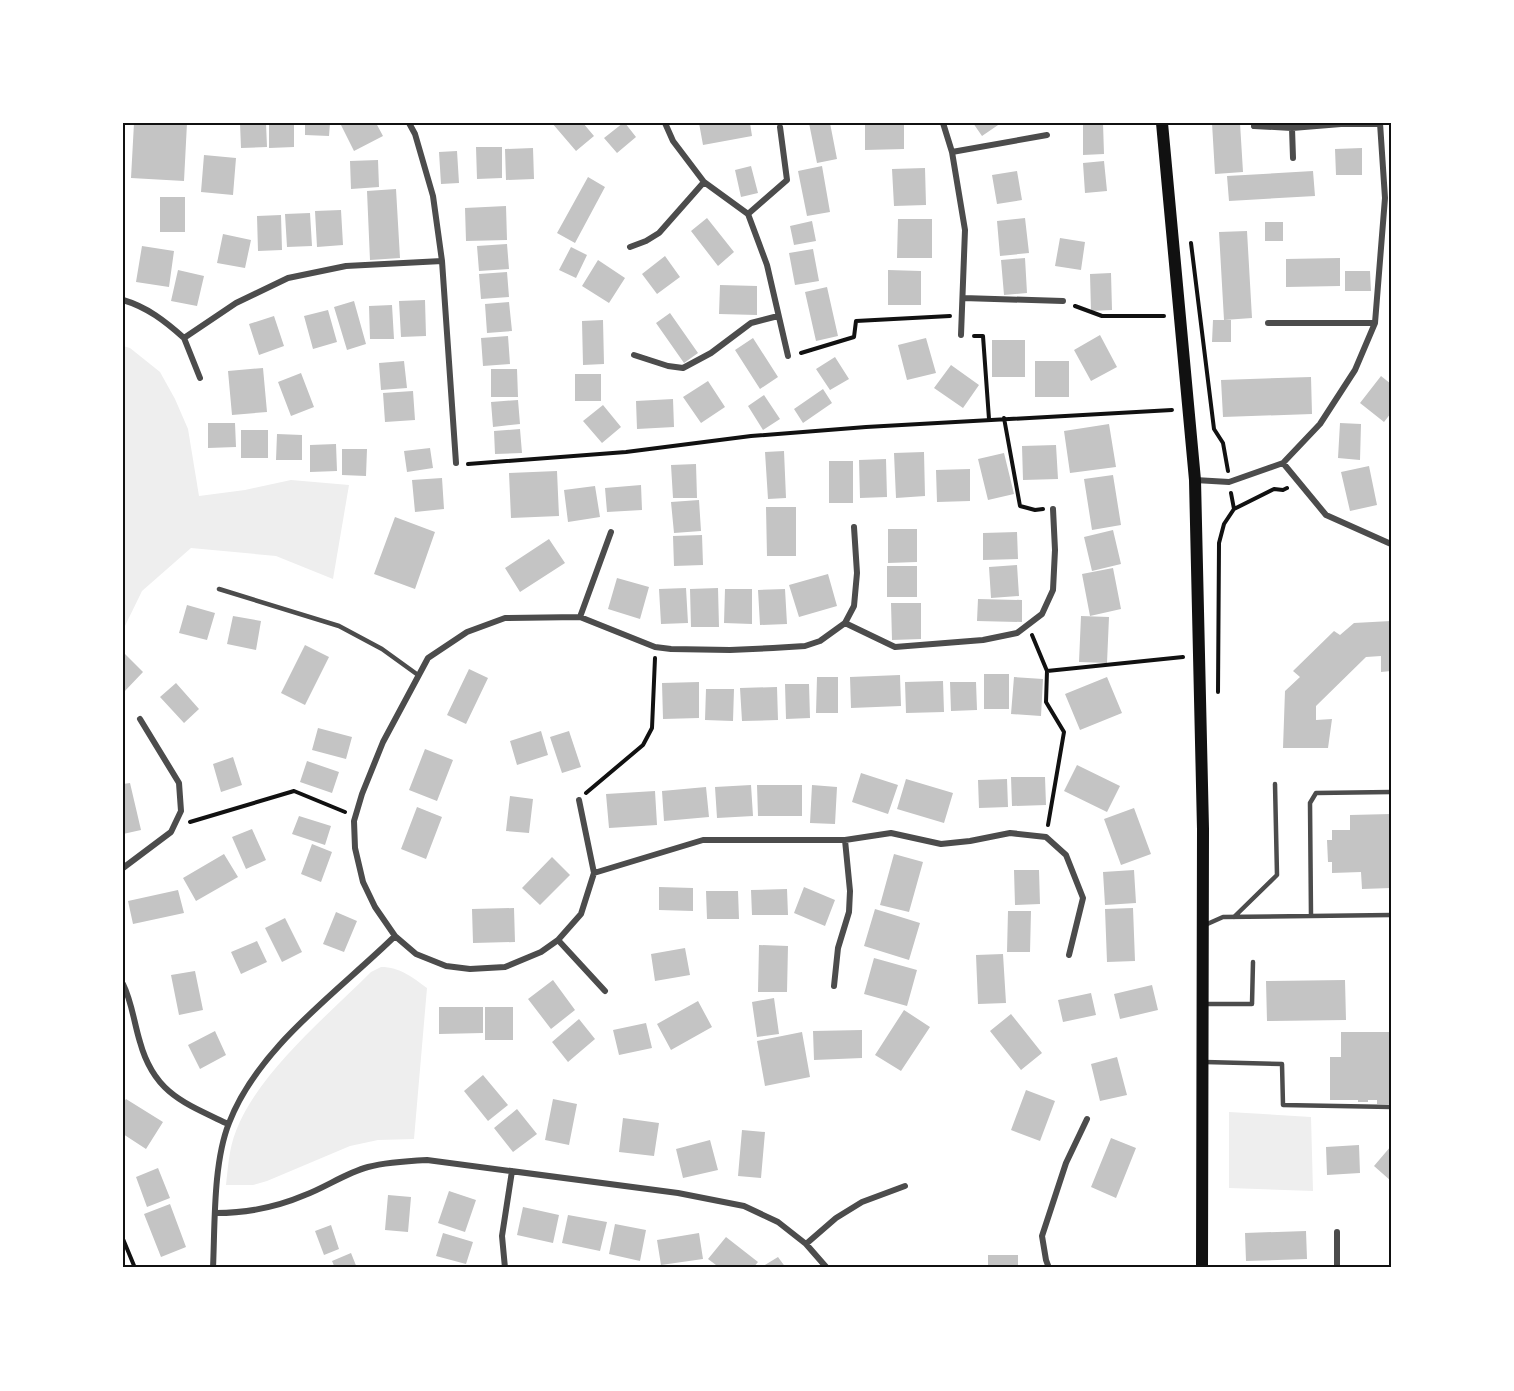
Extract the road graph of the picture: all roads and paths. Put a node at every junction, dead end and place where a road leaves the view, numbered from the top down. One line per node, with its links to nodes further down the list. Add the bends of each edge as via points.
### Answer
1 (409, 123): 15 (street, via 433,196)
2 (665, 123): 12 (street, via 673,141)
3 (943, 123): 10 (street)
4 (1162, 123): 33 (main road)
5 (1380, 124): 8 (street); 23 (street, via 1385,198)
6 (1254, 126): 8 (street)
7 (780, 127): 13 (street, via 787,180)
8 (1292, 128): 11 (street)
9 (1047, 135): 10 (street)
10 (952, 152): 16 (street, via 965,230)
11 (1293, 158)
12 (704, 182): 13 (street); 14 (street, via 659,232)
13 (748, 214): 19 (street, via 767,265)
14 (630, 247)
15 (442, 261): 25 (street, via 346,266 288,278 236,303); 34 (street)
16 (963, 298): 18 (street); 20 (street)
17 (123, 300): 25 (street, via 152,312)
18 (1063, 301): 21 (path, via 1102,316)
19 (778, 316): 26 (street, via 751,323 683,368); 27 (street)
20 (962, 316): 24 (street); 27 (path, via 856,321 854,337)
21 (1171, 316)
22 (1268, 323): 23 (street)
23 (1375, 323): 35 (street, via 1355,370 1320,424)
24 (961, 335): 30 (path, via 982,336)
25 (184, 338): 28 (street)
26 (634, 355)
27 (788, 356)
28 (200, 378)
29 (1004, 418): 30 (path); 31 (path, via 1172,410); 38 (path, via 1020,506)
30 (989, 419): 34 (path, via 752,436 496,463)
31 (1173, 421)
32 (1214, 429): 33 (path)
33 (1191, 431): 36 (main road)
34 (456, 463)
35 (1283, 463): 36 (street, via 1229,482); 37 (street)
36 (1195, 480): 48 (main road)
37 (1297, 481): 39 (path); 42 (street, via 1326,515)
38 (1053, 509): 46 (street, via 1053,590 1042,614)
39 (1234, 509)
40 (854, 527): 45 (street, via 854,606)
41 (611, 532): 44 (street)
42 (1391, 544)
43 (219, 588): 50 (lane, via 339,626 382,649)
44 (580, 617): 47 (street); 50 (street, via 506,618 486,625 467,632 428,658)
45 (845, 623): 46 (street, via 895,647 983,640 1017,633); 47 (street, via 820,641 805,646 730,650)
46 (1026, 626): 49 (path)
47 (655, 647): 54 (path, via 652,728 643,745)
48 (1199, 655): 49 (path); 64 (main road)
49 (1047, 671): 57 (path, via 1046,702 1065,732)
50 (418, 675): 56 (street, via 370,771)
51 (140, 719): 55 (street, via 179,783)
52 (1275, 784): 62 (lane, via 1277,874)
53 (1391, 792): 63 (lane, via 1316,793 1310,803)
54 (579, 800): 60 (street)
55 (179, 816): 56 (path, via 192,822 294,791); 59 (street, via 171,832)
56 (355, 817): 65 (street, via 355,848 363,882)
57 (1046, 837): 58 (street, via 1010,833 941,844 891,833); 67 (street, via 1066,855 1083,898)
58 (845, 840): 60 (street, via 703,840); 70 (street, via 849,912 838,948)
59 (123, 868)
60 (594, 873): 66 (street, via 581,914)
61 (1391, 915): 63 (lane)
62 (1234, 916): 63 (lane); 64 (lane)
63 (1311, 916)
64 (1203, 926): 72 (main road)
65 (395, 936): 66 (street, via 416,954 446,966 470,969 505,967); 76 (street, via 266,1058)
66 (558, 940): 71 (street)
67 (1069, 955)
68 (1253, 962): 72 (lane, via 1252,1004)
69 (123, 984): 76 (street, via 141,1044 163,1086 181,1101)
70 (834, 986)
71 (605, 991)
72 (1202, 1004): 73 (main road)
73 (1202, 1062): 74 (lane, via 1282,1064 1283,1105); 88 (main road)
74 (1391, 1107)
75 (1087, 1119): 87 (street, via 1066,1163 1042,1236)
76 (228, 1124): 79 (street, via 221,1152)
77 (512, 1171): 79 (street, via 427,1160 395,1162 367,1167 277,1205); 82 (street, via 678,1193 744,1206 778,1222); 85 (street, via 502,1236)
78 (905, 1186): 82 (street, via 862,1202)
79 (216, 1214): 84 (street)
80 (1337, 1232): 89 (street)
81 (123, 1239): 83 (path)
82 (806, 1244): 86 (street)
83 (135, 1268)
84 (213, 1268)
85 (505, 1268)
86 (827, 1268)
87 (1049, 1268)
88 (1202, 1268)
89 (1337, 1268)

